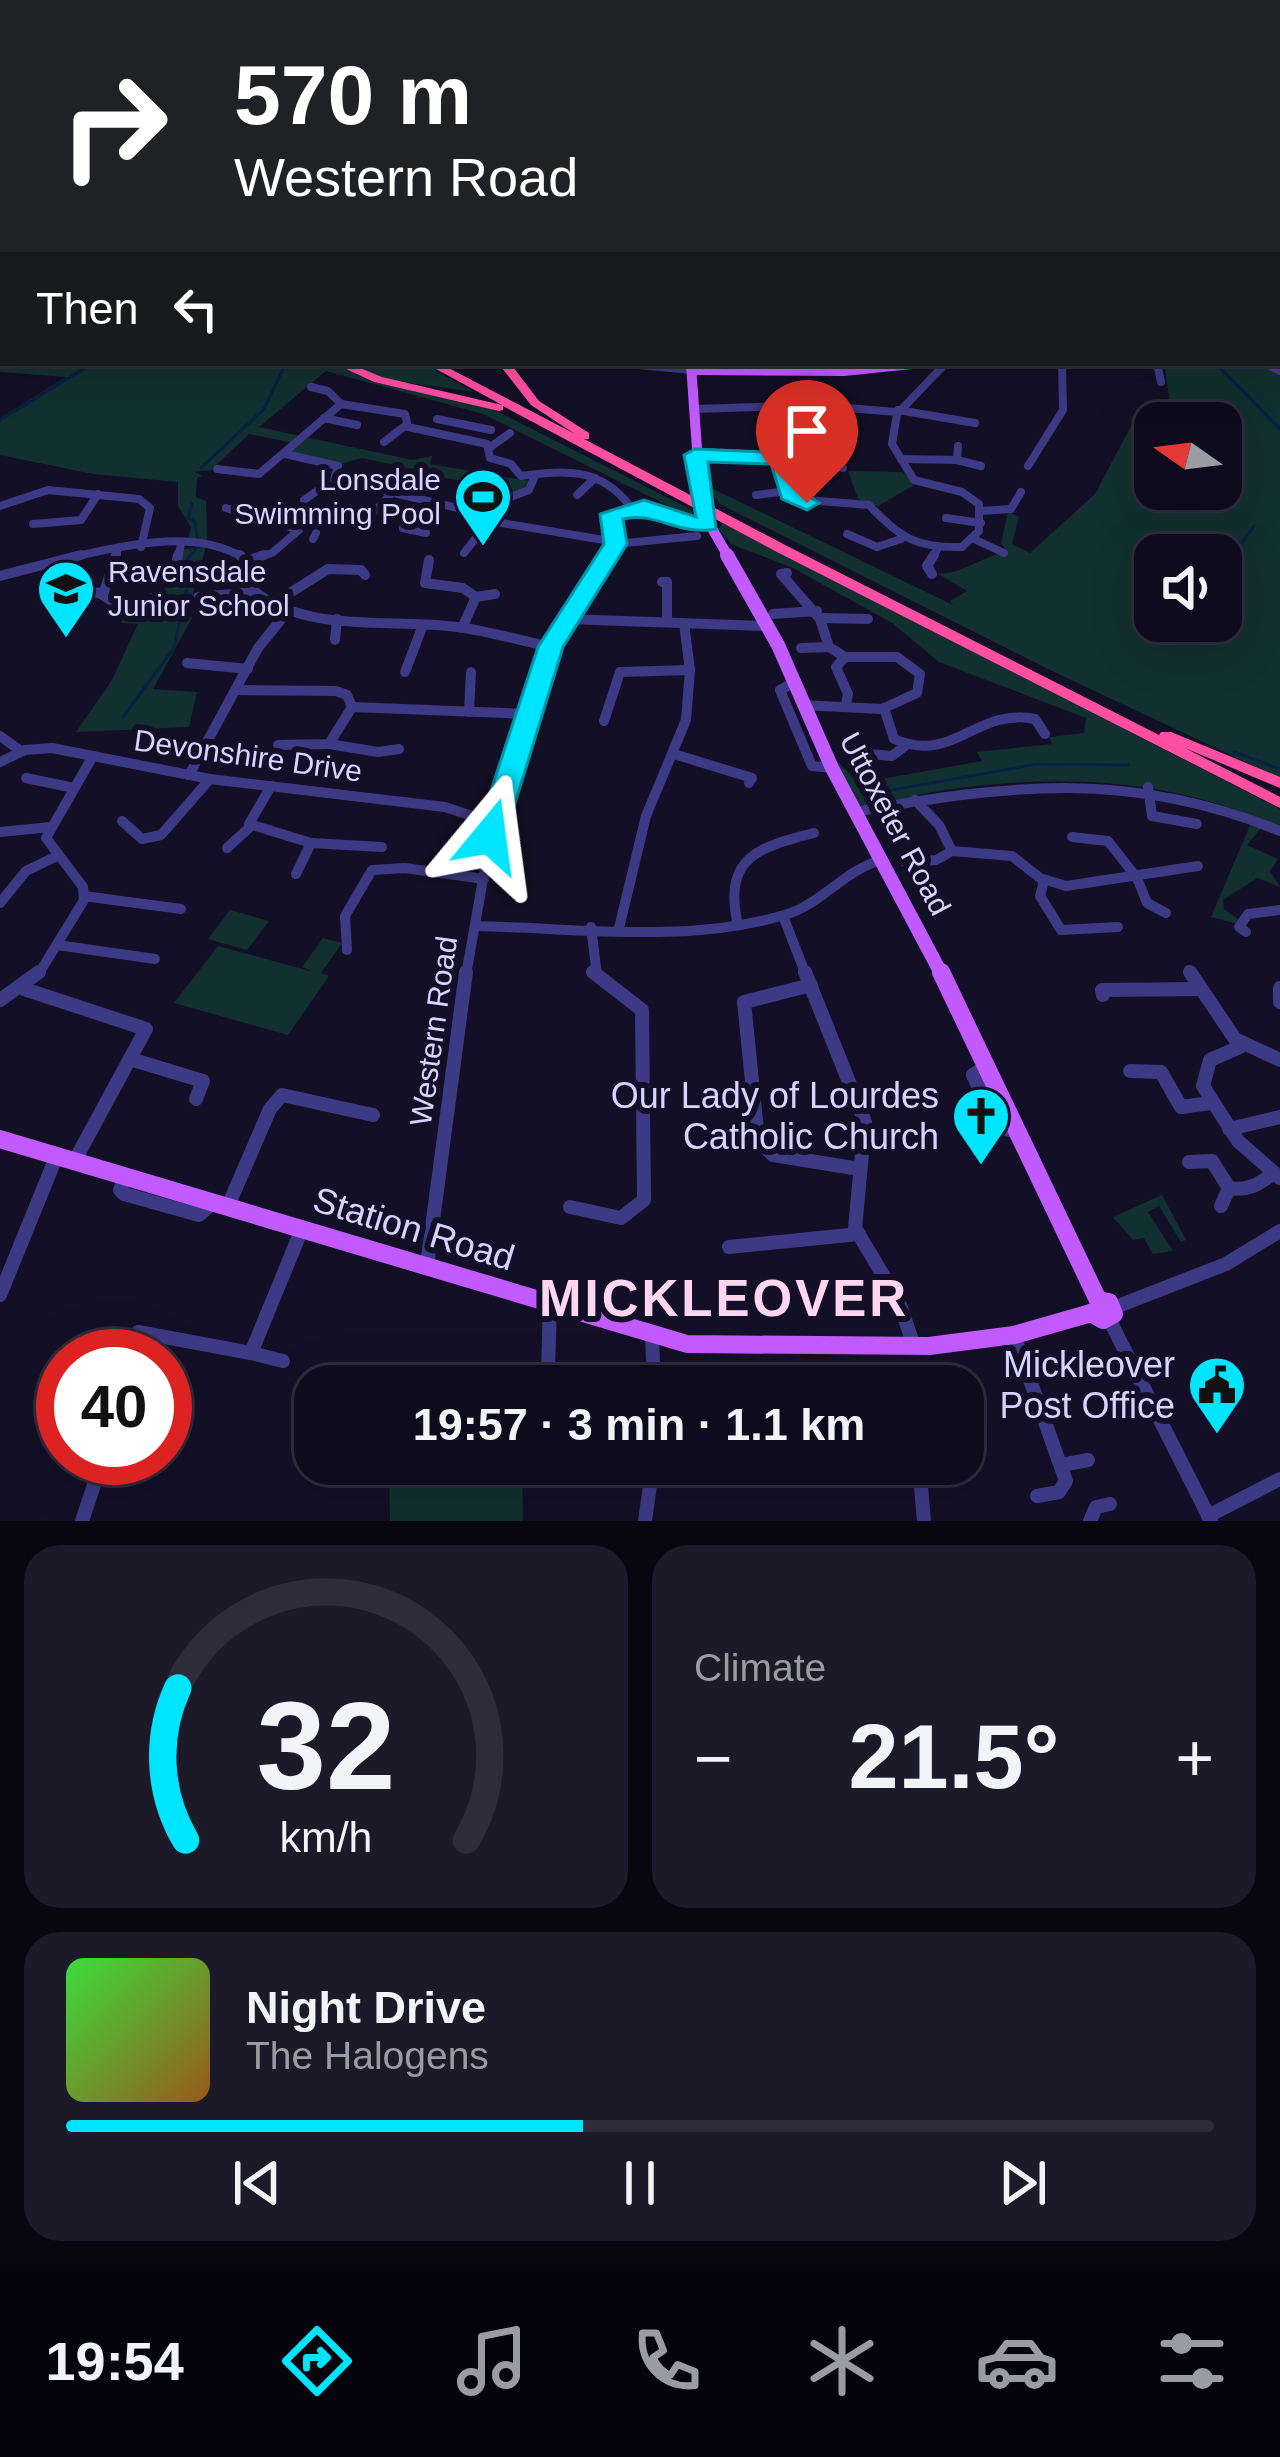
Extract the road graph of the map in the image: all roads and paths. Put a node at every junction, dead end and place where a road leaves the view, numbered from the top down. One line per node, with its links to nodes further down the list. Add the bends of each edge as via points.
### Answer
1 (346, 366): 29 (highway, via 497,407)
2 (437, 366): 29 (highway)
3 (448, 366): 29 (highway)
4 (506, 366): 29 (highway, via 535,403)
5 (692, 366): 10 (main road); 14 (main road, Uttoxeter Road)
6 (900, 366): 10 (main road)
7 (942, 366): 15 (street)
8 (1062, 366): 40 (street, via 1063,410)
9 (1158, 366): 11 (street)
10 (752, 367)
11 (1161, 382)
12 (311, 387): 13 (street)
13 (341, 404): 17 (street); 22 (street, via 405,414)
14 (694, 410): 15 (street); 33 (main road, Uttoxeter Road)
15 (897, 411): 20 (street); 36 (street, via 890,436)
16 (469, 414): 19 (street)
17 (324, 418): 21 (street); 32 (street)
18 (437, 418): 19 (street)
19 (459, 423): 23 (street); 25 (street)
20 (974, 423)
21 (357, 425)
22 (405, 426): 25 (street); 27 (street)
23 (491, 430)
24 (510, 433): 31 (street)
25 (447, 435): 31 (street)
26 (786, 439): 34 (street)
27 (384, 442)
28 (837, 442): 35 (street)
29 (593, 446): 127 (highway); 149 (highway)
30 (958, 446): 38 (street)
31 (489, 448): 44 (street, via 490,458)
32 (285, 454): 42 (street, via 255,475); 46 (street, via 336,465)
33 (695, 455): 37 (street); 64 (main road, Uttoxeter Road, bridge)
34 (797, 455): 35 (street); 37 (street)
35 (829, 458): 41 (street)
36 (901, 459): 38 (street); 62 (street, via 914,480 962,492)
37 (781, 460): 47 (street)
38 (957, 460): 39 (street)
39 (982, 466)
40 (1028, 466)
41 (843, 468)
42 (217, 469)
43 (406, 477): 48 (street)
44 (534, 478): 45 (street, via 570,467); 60 (street)
45 (596, 478): 49 (street); 56 (street)
46 (334, 479): 48 (street); 53 (street)
47 (787, 490): 52 (street); 72 (street, via 802,502 874,507)
48 (392, 492): 54 (street); 59 (street)
49 (583, 493)
50 (1021, 493): 58 (street)
51 (98, 494): 55 (street, via 48,490); 66 (street, via 84,520); 76 (street, via 148,503)
52 (756, 495)
53 (312, 498)
54 (438, 505): 60 (street); 67 (street, via 407,529)
55 (0, 506)
56 (630, 506): 64 (street, via 682,524); 74 (street, Western Road, via 609,517)
57 (228, 509): 68 (street, via 295,526)
58 (1011, 509): 61 (street); 62 (street)
59 (370, 516)
60 (491, 516): 80 (street)
61 (1022, 516)
62 (981, 517): 63 (street); 73 (street)
63 (946, 518)
64 (707, 521): 102 (main road, Uttoxeter Road)
65 (502, 523): 74 (street)
66 (32, 524)
67 (426, 533)
68 (298, 535): 70 (street); 81 (street)
69 (853, 535): 72 (street, via 878,547)
70 (315, 536)
71 (697, 536): 74 (street)
72 (901, 539): 78 (street)
73 (974, 539): 78 (street); 79 (street)
74 (616, 543): 100 (street, Western Road)
75 (181, 544): 76 (street); 81 (street, via 217,545); 86 (street)
76 (141, 547): 77 (street)
77 (118, 548): 87 (street); 90 (street)
78 (937, 550): 85 (street, via 927,566)
79 (1001, 550)
80 (464, 553)
81 (248, 561): 89 (street)
82 (431, 563): 92 (street, via 424,584)
83 (365, 570): 95 (street, via 328,568)
84 (787, 573): 98 (street, via 781,574 788,586)
85 (932, 574)
86 (175, 576)
87 (0, 577)
88 (662, 582): 103 (street)
89 (255, 592): 93 (street); 95 (street)
90 (101, 594): 94 (street); 96 (street)
91 (495, 594): 92 (street)
92 (476, 597): 106 (street)
93 (202, 598)
94 (50, 599)
95 (271, 604): 97 (street)
96 (114, 606)
97 (287, 612): 99 (street); 113 (street)
98 (819, 614): 101 (street); 102 (street); 109 (street)
99 (337, 619): 105 (street); 107 (street)
100 (567, 619): 103 (street); 108 (street, Western Road)
101 (868, 619)
102 (770, 620): 104 (street); 117 (main road, Uttoxeter Road)
103 (668, 622): 104 (street)
104 (683, 622): 114 (street)
105 (423, 625): 106 (street); 115 (street)
106 (462, 628): 108 (street)
107 (335, 642)
108 (550, 647): 124 (street, Western Road)
109 (829, 647): 110 (street); 111 (street)
110 (801, 648)
111 (845, 657): 119 (street, via 836,667); 122 (street, via 891,656 917,668 920,689)
112 (186, 663): 113 (street)
113 (248, 669): 118 (street)
114 (690, 670): 125 (street, via 620,672); 134 (street)
115 (406, 672)
116 (471, 672): 123 (street)
117 (793, 683): 120 (main road, Uttoxeter Road); 138 (street, via 779,690 811,765)
118 (236, 690): 121 (street, via 339,691); 139 (street)
119 (845, 704): 120 (street); 122 (street)
120 (802, 705): 138 (main road, Uttoxeter Road)
121 (352, 707): 123 (street); 129 (street)
122 (884, 708): 131 (street, via 894,739)
123 (469, 712): 124 (street)
124 (528, 714): 152 (street, Western Road)
125 (604, 722)
126 (1045, 734): 131 (street, via 1035,719 1020,716 971,724 948,745)
127 (1166, 735): 143 (highway); 147 (highway)
128 (0, 736): 133 (street)
129 (329, 744): 130 (street); 132 (street)
130 (278, 745)
131 (905, 746): 135 (street, via 892,756)
132 (399, 748)
133 (21, 751): 136 (street, Devonshire Drive); 137 (street)
134 (674, 754): 142 (street); 182 (street, via 646,816)
135 (869, 754)
136 (93, 756): 139 (street, Devonshire Drive); 145 (street)
137 (0, 762)
138 (832, 768): 150 (main road, Uttoxeter Road)
139 (189, 775): 141 (street, Devonshire Drive)
140 (26, 778): 145 (street)
141 (210, 779): 144 (street, Devonshire Drive); 151 (street, via 161,835 142,839)
142 (755, 780)
143 (1280, 783)
144 (271, 786): 152 (street, Devonshire Drive, via 431,805); 154 (street)
145 (74, 788): 155 (street)
146 (1148, 788): 148 (street, via 1034,784); 153 (street, via 1152,816); 156 (street, via 1219,804)
147 (1280, 793)
148 (915, 800): 150 (street); 163 (street)
149 (1280, 803)
150 (855, 812): 165 (main road, Uttoxeter Road)
151 (122, 821)
152 (493, 823): 170 (street, Western Road)
153 (1198, 824)
154 (251, 826): 160 (street); 162 (street)
155 (51, 827): 157 (street); 164 (street, via 46,843)
156 (1280, 831)
157 (0, 832)
158 (814, 833): 178 (street, via 744,861 731,889)
159 (1072, 837): 169 (street, via 1108,841)
160 (310, 843): 161 (street); 168 (street)
161 (382, 847)
162 (227, 848)
163 (952, 851): 166 (street); 171 (street, via 1012,856)
164 (57, 856): 172 (street); 173 (street, via 26,871)
165 (881, 860): 177 (street, via 844,871); 218 (main road, Uttoxeter Road)
166 (904, 862)
167 (1190, 864): 169 (street)
168 (296, 866)
169 (1137, 878): 171 (street, via 1075,886); 176 (street, via 1147,903)
170 (484, 879): 179 (street, Western Road); 185 (street, via 372,870 345,916)
171 (1044, 880): 180 (street, via 1040,896 1061,930)
172 (85, 896): 174 (street); 184 (street)
173 (0, 903)
174 (182, 909)
175 (1280, 910): 183 (street, via 1248,914 1239,927)
176 (1166, 914)
177 (783, 916): 178 (street); 187 (street)
178 (737, 921): 182 (street)
179 (476, 926): 181 (street); 215 (street, Western Road)
180 (1118, 926)
181 (591, 927): 182 (street); 210 (street, via 593,972 642,1010 644,1204 619,1219)
182 (619, 928)
183 (1246, 932)
184 (57, 945): 186 (street); 189 (street)
185 (347, 950)
186 (155, 959)
187 (812, 985): 205 (street, via 865,1122); 205 (street, via 743,1002 758,1140 773,1155)
188 (1280, 988): 192 (street)
189 (24, 989): 191 (street); 194 (street, via 145,1026)
190 (1103, 995): 193 (street, via 1145,983 1171,992 1196,978)
191 (0, 1000)
192 (1280, 1002)
193 (1240, 1046): 195 (street); 198 (street, via 1204,1068)
194 (130, 1059): 197 (street, via 203,1082); 203 (street)
195 (1280, 1060)
196 (1130, 1071): 198 (street, via 1161,1072 1181,1107)
197 (196, 1099)
198 (1210, 1103): 201 (street)
199 (373, 1115): 208 (street, via 282,1095)
200 (1280, 1117): 201 (street)
201 (1229, 1129): 206 (street)
202 (0, 1138): 203 (main road, Station Road)
203 (66, 1158): 208 (main road, Station Road); 216 (street)
204 (1189, 1162): 207 (street, via 1213,1161)
205 (860, 1169): 213 (street)
206 (1276, 1176): 207 (street)
207 (1228, 1188): 209 (street)
208 (221, 1204): 211 (main road, Station Road)
209 (1221, 1206)
210 (570, 1208)
211 (302, 1229): 215 (main road, Station Road); 223 (street)
212 (1280, 1231): 218 (street, via 1226,1264)
213 (859, 1234): 214 (street); 222 (street)
214 (729, 1246)
215 (427, 1265): 217 (main road, Station Road)
216 (0, 1295)
217 (550, 1303): 220 (main road, Station Road); 225 (street)
218 (1103, 1310): 219 (main road, Station Road); 235 (street, Uttoxeter Road)
219 (1014, 1335): 222 (main road, Station Road); 228 (street)
220 (652, 1336): 222 (main road, Station Road, via 714,1347); 226 (street)
221 (192, 1340): 223 (street)
222 (914, 1346)
223 (251, 1353): 224 (street)
224 (283, 1361)
225 (548, 1365)
226 (653, 1365)
227 (1088, 1460): 228 (street)
228 (1064, 1473): 233 (street, via 1059,1492)
229 (1280, 1479): 235 (street)
230 (94, 1485): 236 (street)
231 (650, 1485): 237 (street)
232 (921, 1485): 238 (street)
233 (1037, 1496)
234 (1110, 1504): 239 (street, via 1096,1507)
235 (1209, 1518)
236 (82, 1521)
237 (645, 1521)
238 (924, 1521)
239 (1090, 1521)

